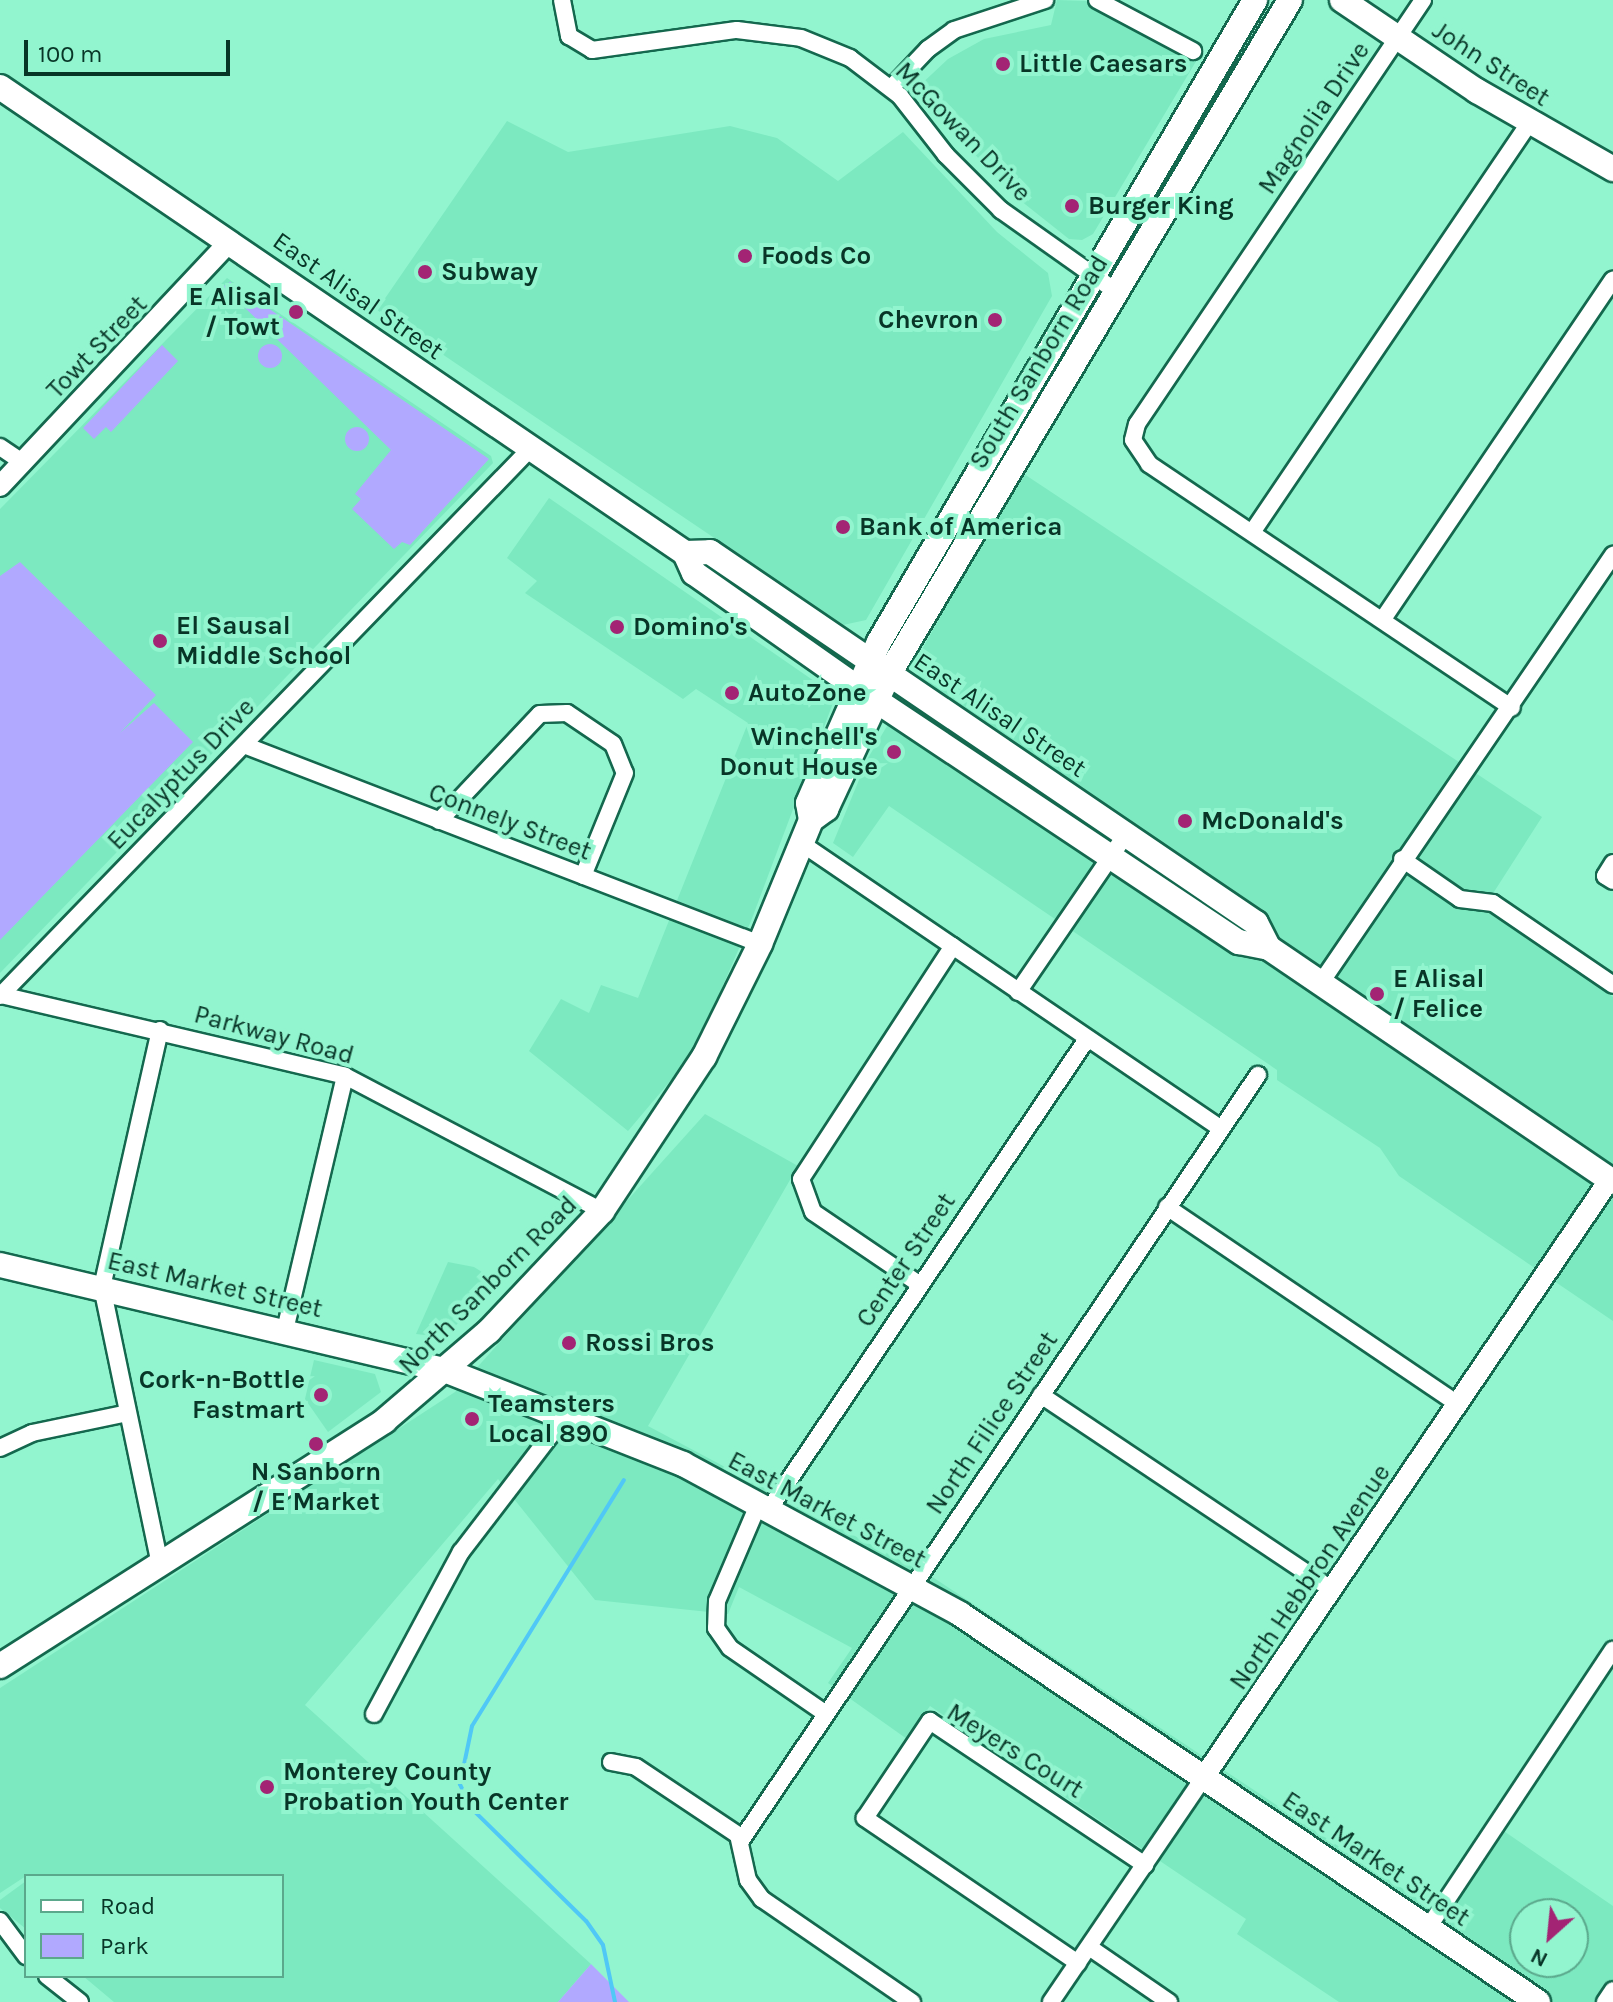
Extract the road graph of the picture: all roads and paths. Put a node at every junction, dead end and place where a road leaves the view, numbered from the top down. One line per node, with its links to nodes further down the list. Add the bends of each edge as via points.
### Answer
1 (562, 0): 11 (street, McGowan Drive, via 569,36 586,49 737,30 779,33 839,52)
2 (1045, 0): 11 (street, via 954,30)
3 (1097, 0): 9 (street)
4 (1255, 0): 15 (main road, South Sanborn Road)
5 (1290, 0): 17 (main road, South Sanborn Road)
6 (1342, 0): 8 (main road, John Street)
7 (1423, 0): 8 (street, Magnolia Drive)
8 (1398, 37): 12 (main road, John Street); 22 (street, Magnolia Drive, via 1137,424 1135,447 1149,464)
9 (1193, 51)
10 (0, 87): 14 (main road, East Alisal Street)
11 (891, 88): 15 (street, McGowan Drive, via 960,171 1001,210)
12 (1529, 123): 13 (main road, John Street); 22 (street)
13 (1613, 169)
14 (229, 242): 19 (main road, East Alisal Street); 20 (street, Towt Street)
15 (1091, 277): 17 (street, McGowan Drive); 26 (main road, South Sanborn Road)
16 (1613, 279): 25 (street)
17 (1114, 290): 26 (main road, South Sanborn Road)
18 (0, 447): 20 (street)
19 (530, 449): 23 (main road, East Alisal Street); 29 (street, Eucalyptus Drive)
20 (22, 462): 21 (street, Towt Street)
21 (0, 486)
22 (1253, 531): 25 (street)
23 (685, 553): 26 (main road, East Alisal Street, via 710,552); 27 (main road, East Alisal Street, via 694,573)
24 (1613, 555): 28 (street)
25 (1383, 619): 28 (street)
26 (879, 667): 27 (main road, North Sanborn Road); 31 (main road, East Alisal Street)
27 (866, 694): 32 (main road, North Sanborn Road, via 826,809 811,820); 33 (main road, East Alisal Street)
28 (1512, 708): 34 (street)
29 (244, 745): 30 (street, Connely Street); 44 (street, Eucalyptus Drive)
30 (439, 821): 36 (street, Connely Street); 36 (street, via 540,714 567,713 613,744 625,773)
31 (1125, 836): 33 (street); 40 (main road, East Alisal Street, via 1256,923)
32 (801, 843): 38 (main road, North Sanborn Road); 39 (street)
33 (1110, 858): 40 (main road, East Alisal Street, via 1239,942); 43 (street)
34 (1402, 859): 41 (street); 42 (street, via 1460,899 1493,903)
35 (1613, 863): 37 (street, via 1605,876)
36 (583, 876): 38 (street, Connely Street)
37 (1613, 881)
38 (760, 944): 52 (main road, North Sanborn Road, via 704,1057)
39 (953, 946): 43 (street); 54 (street, via 801,1179 813,1212)
40 (1269, 948): 41 (main road, East Alisal Street)
41 (1320, 984): 50 (main road, East Alisal Street)
42 (1613, 985)
43 (1018, 992): 46 (street)
44 (0, 995): 45 (street, Parkway Road)
45 (160, 1030): 48 (street, Parkway Road); 55 (street)
46 (1087, 1039): 49 (street); 54 (street, Center Street)
47 (1258, 1075): 49 (street, North Filice Street)
48 (345, 1076): 52 (street, Parkway Road); 56 (street)
49 (1220, 1128): 51 (street, North Filice Street)
50 (1612, 1179): 59 (street, North Hebbron Avenue)
51 (1167, 1207): 58 (street, North Filice Street); 59 (street)
52 (602, 1211): 57 (main road, North Sanborn Road)
53 (0, 1265): 55 (main road, East Market Street)
54 (919, 1284): 63 (street, Center Street)
55 (102, 1287): 56 (main road, East Market Street); 60 (street)
56 (285, 1330): 57 (main road, East Market Street)
57 (447, 1371): 61 (main road, East Market Street); 64 (main road, North Sanborn Road, via 362,1437)
58 (1041, 1395): 65 (street, North Filice Street); 66 (street)
59 (1458, 1404): 66 (street, North Hebbron Avenue)
60 (128, 1413): 62 (street, via 32,1433); 64 (street)
61 (566, 1415): 63 (main road, East Market Street, via 683,1464); 69 (street, via 461,1552)
62 (1, 1448)
63 (763, 1508): 65 (main road, East Market Street); 70 (street, Center Street, via 717,1601 716,1628 730,1648)
64 (160, 1565): 68 (main road, North Sanborn Road)
65 (911, 1587): 70 (street, North Filice Street); 72 (main road, East Market Street, via 979,1626)
66 (1332, 1590): 72 (street, North Hebbron Avenue)
67 (1613, 1650): 76 (street)
68 (0, 1666)
69 (374, 1714)
70 (826, 1714): 73 (street, North Filice Street)
71 (611, 1762): 73 (street, via 636,1767)
72 (1204, 1777): 74 (street, North Hebbron Avenue); 76 (main road, East Market Street)
73 (742, 1839): 83 (street, via 748,1880 762,1899)
74 (1145, 1865): 77 (street, North Hebbron Avenue); 79 (street, Meyers Court, via 930,1721 865,1818)
75 (0, 1921): 78 (street)
76 (1428, 1928): 86 (main road, East Market Street)
77 (1089, 1947): 79 (street, North Hebbron Avenue); 85 (street)
78 (24, 1953)
79 (1078, 1963): 84 (street, North Hebbron Avenue)
80 (50, 1978): 82 (street)
81 (1613, 1990): 87 (street)
82 (80, 2002)
83 (912, 2002)
84 (1051, 2002)
85 (1169, 2002)
86 (1538, 2002)
87 (1605, 2002)

